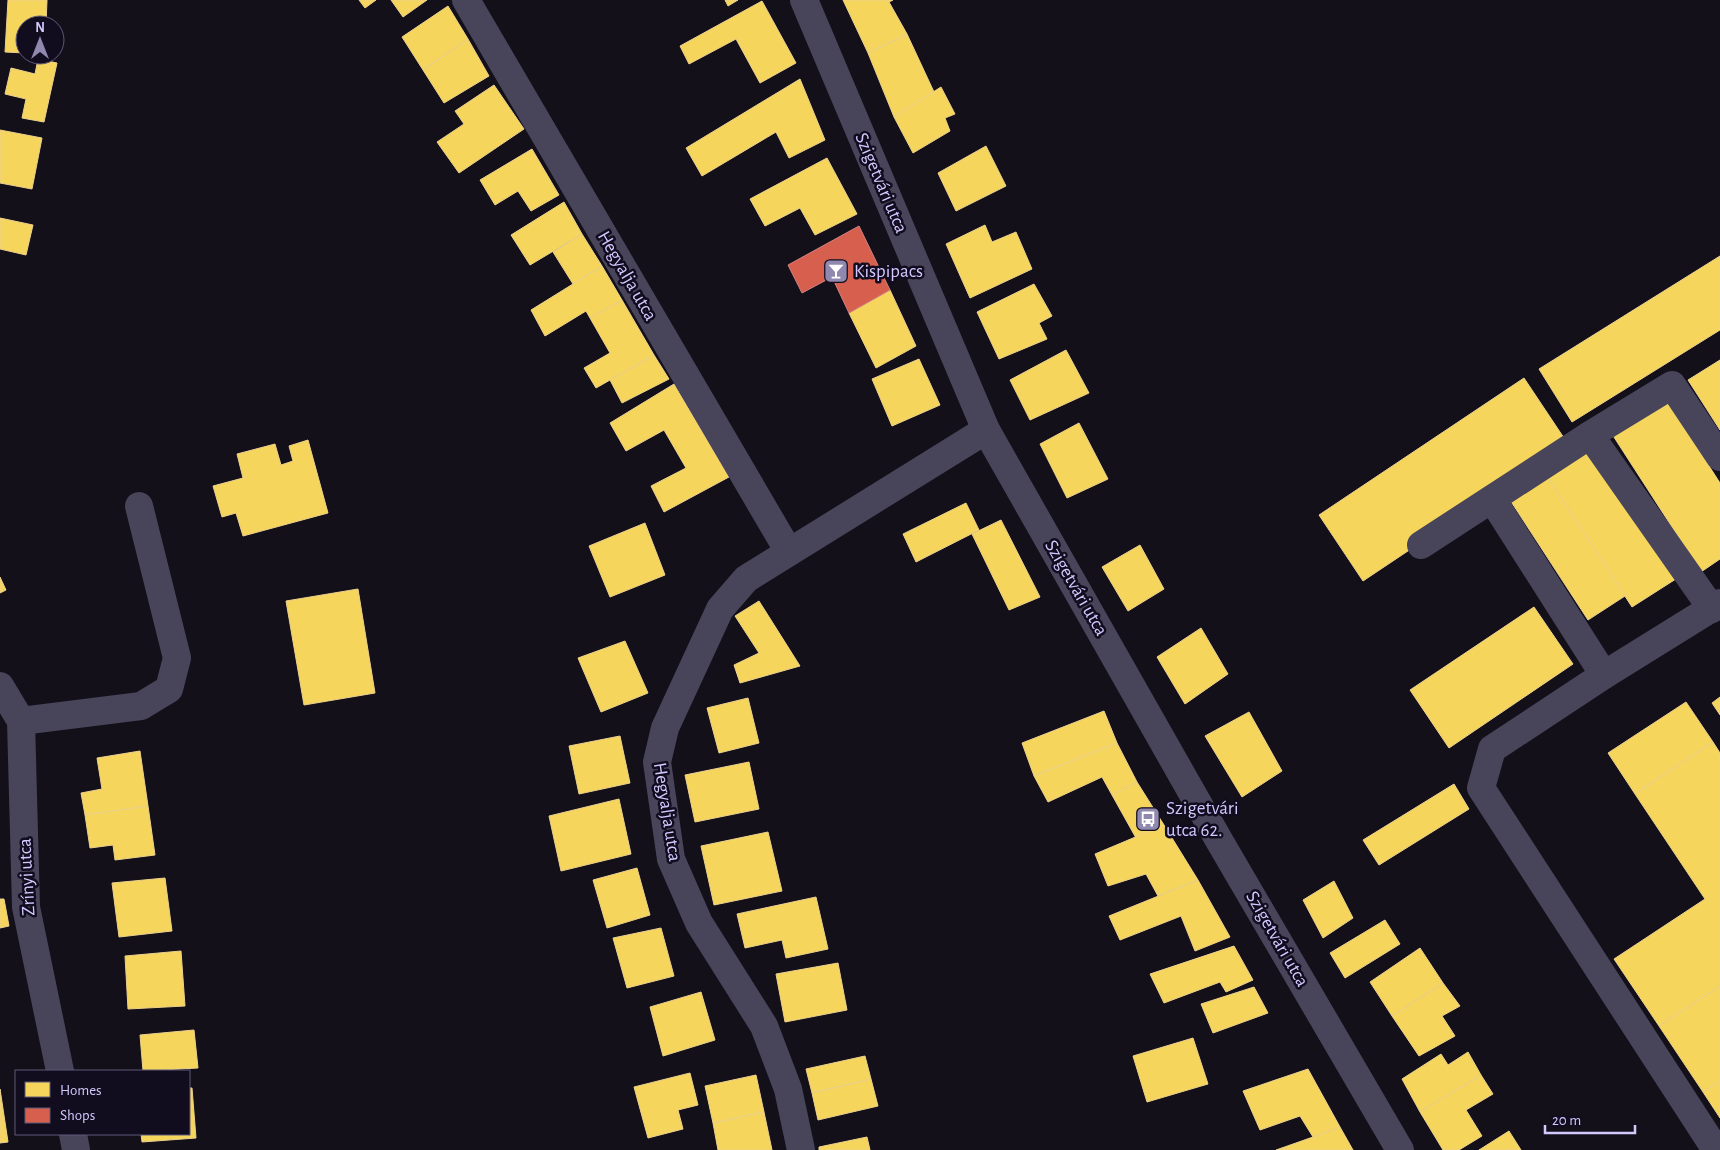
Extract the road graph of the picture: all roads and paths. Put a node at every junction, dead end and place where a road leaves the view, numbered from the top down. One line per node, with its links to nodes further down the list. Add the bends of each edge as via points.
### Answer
1 (466, 0): 9 (street, Hegyalja utca)
2 (804, 0): 3 (street, Szigetvári utca)
3 (986, 430): 9 (street, Hegyalja utca); 18 (street, Szigetvári utca)
4 (1590, 435): 5 (street, via 1672,385); 6 (street); 10 (street)
5 (1720, 457)
6 (1492, 499): 8 (street); 11 (street)
7 (139, 506): 13 (street, via 177,658 169,689 141,706)
8 (1421, 545)
9 (789, 552): 17 (street, Hegyalja utca, via 746,579 720,609 665,728 657,762 671,859 699,923 764,1026 788,1089)
10 (1716, 606): 11 (street)
11 (1604, 675): 19 (street, via 1492,749 1481,788)
12 (0, 686): 13 (street, Zrínyi utca)
13 (21, 721): 14 (street, Zrínyi utca, via 26,907)
14 (60, 1070)
15 (73, 1135): 16 (street)
16 (76, 1150)
17 (801, 1150)
18 (1400, 1150)
19 (1716, 1150)

